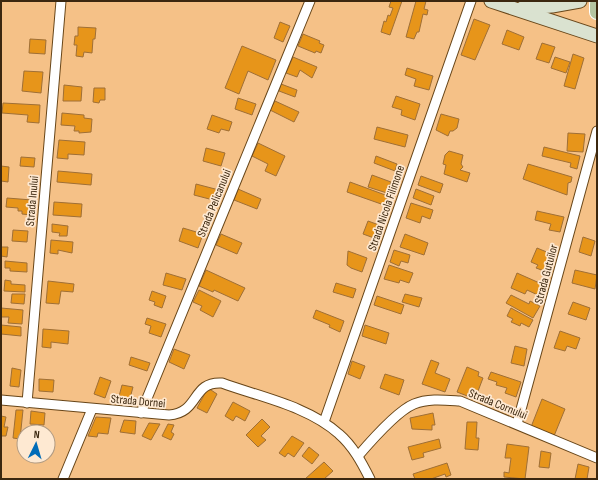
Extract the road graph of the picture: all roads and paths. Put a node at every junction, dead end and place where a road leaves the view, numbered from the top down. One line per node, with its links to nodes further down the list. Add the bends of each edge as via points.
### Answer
1 (61, 1): 12 (street, Strada Inului)
2 (310, 1): 14 (street, Strada Pelicanului)
3 (470, 1): 15 (street, Strada Nicola Filimone)
4 (491, 1): 7 (main road)
5 (580, 1): 7 (main road)
6 (597, 4): 8 (main road)
7 (514, 9): 9 (main road)
8 (597, 12)
9 (597, 36)
10 (597, 131): 16 (street, Strada Gutuilor)
11 (1, 400): 12 (street, Strada Dornei)
12 (27, 403): 13 (street, Strada Dornei)
13 (92, 409): 14 (street, Strada Dornei); 19 (street)
14 (141, 413): 15 (street, Strada Dornei, via 178,415 185,411 201,389 210,382 222,383 303,411)
15 (324, 422): 17 (street, via 340,434)
16 (517, 424): 17 (street, Strada Cornului, via 460,401 438,399 414,404 398,415); 18 (street, Strada Cornului)
17 (358, 456): 20 (street)
18 (597, 458)
19 (62, 479)
20 (370, 479)

